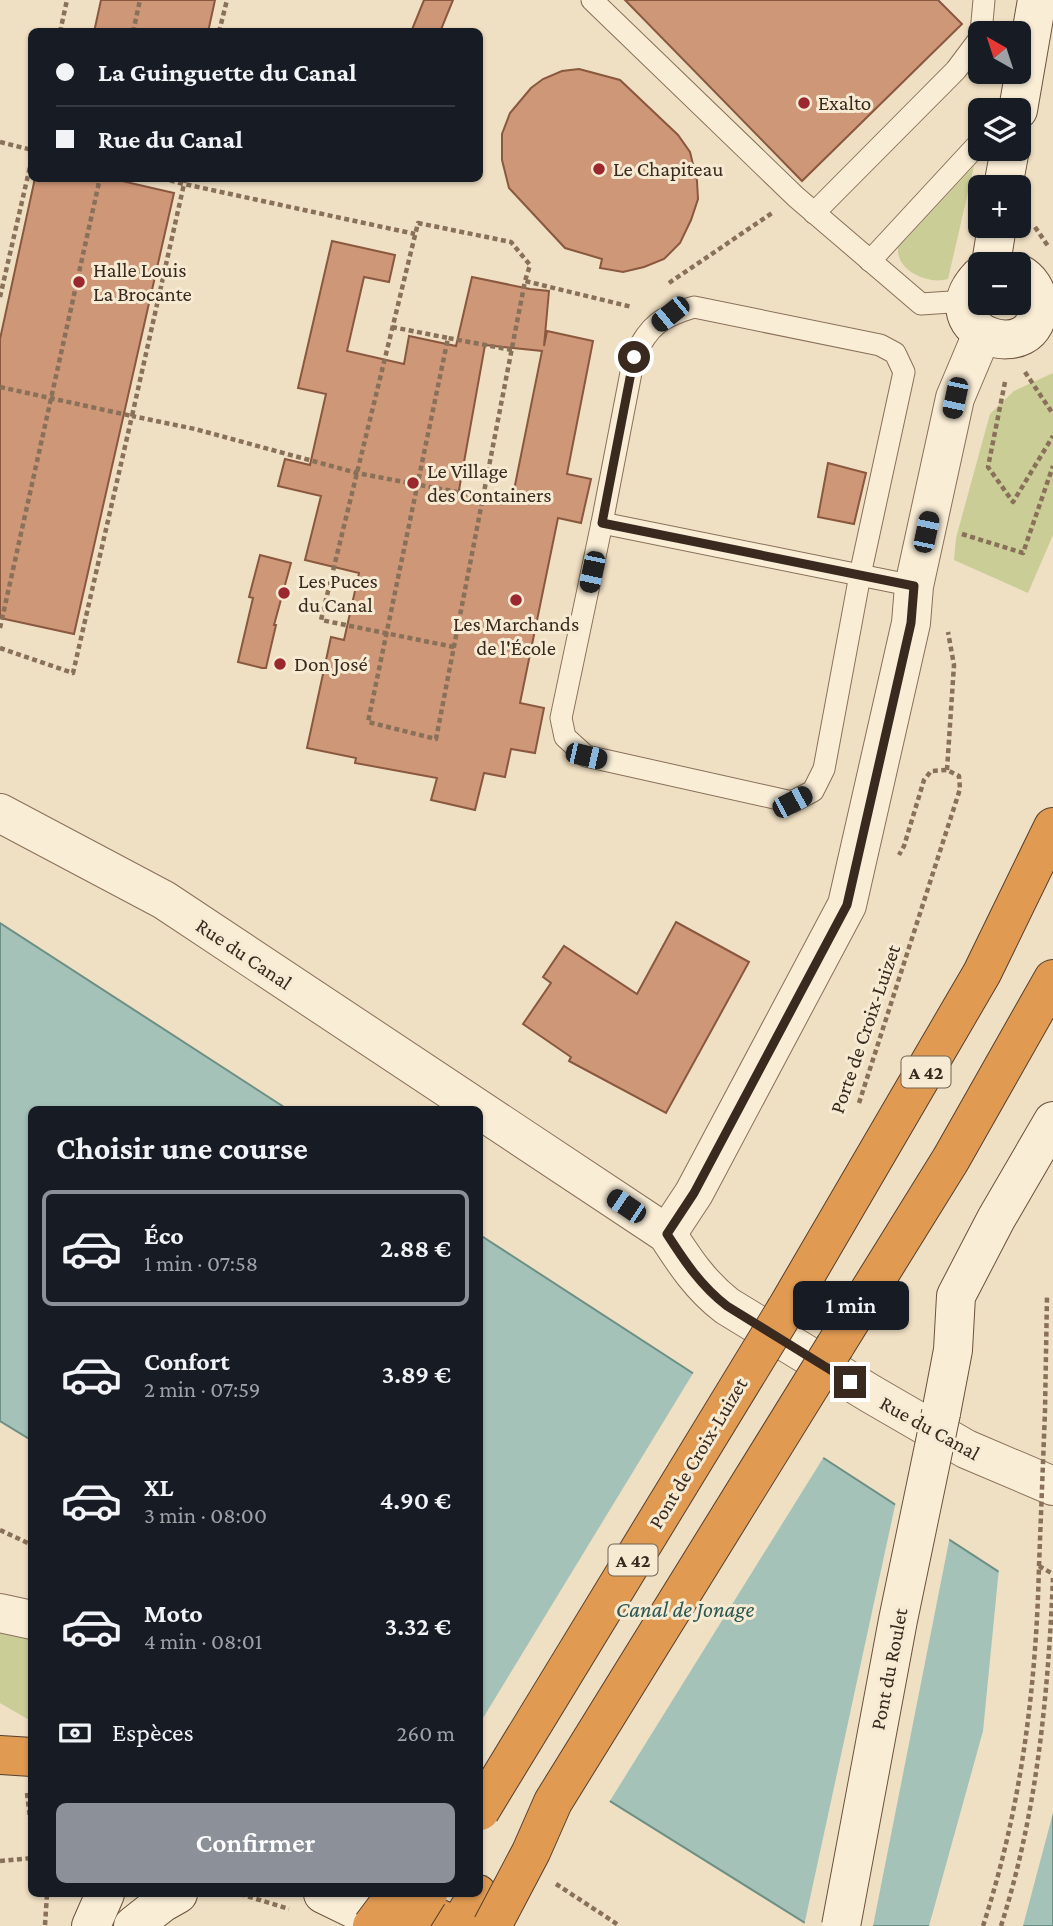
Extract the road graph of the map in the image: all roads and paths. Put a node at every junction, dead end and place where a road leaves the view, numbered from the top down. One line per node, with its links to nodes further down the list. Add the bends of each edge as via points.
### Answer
1 (67, 0): 8 (path)
2 (139, 0): 9 (path)
3 (227, 0): 10 (path)
4 (592, 0): 20 (lane)
5 (985, 0): 7 (lane)
6 (1037, 0): 12 (street)
7 (982, 21)
8 (61, 28)
9 (133, 28)
10 (220, 28)
11 (968, 52): 21 (lane)
12 (1017, 98)
13 (0, 142): 14 (path)
14 (28, 148)
15 (968, 155): 23 (lane)
16 (28, 175): 27 (path)
17 (99, 182): 39 (path)
18 (185, 182): 41 (path)
19 (189, 182): 22 (path)
20 (796, 197): 21 (lane); 26 (path)
21 (814, 213): 23 (lane)
22 (415, 234): 24 (path, via 418,223 511,242 530,265); 33 (path)
23 (870, 261): 29 (lane, via 921,304)
24 (525, 281): 28 (path, via 632,308); 35 (path)
25 (1031, 283): 30 (street)
26 (665, 286)
27 (0, 297)
28 (643, 300)
29 (968, 304)
30 (1046, 311): 32 (street, via 1027,331 1005,340 993,340)
31 (974, 315): 50 (street)
32 (981, 315)
33 (392, 327): 34 (path); 44 (path)
34 (448, 338): 35 (path); 45 (path)
35 (512, 350): 46 (path)
36 (1006, 377): 42 (path, via 988,467 1013,502)
37 (1031, 382): 40 (path)
38 (0, 387): 39 (path)
39 (51, 398): 41 (path); 51 (path)
40 (1053, 414)
41 (132, 416): 44 (path); 54 (path, via 74,673)
42 (1053, 436)
43 (1053, 466): 48 (path, via 1023,553)
44 (357, 473): 45 (path); 52 (path, via 321,620)
45 (418, 484): 46 (path); 52 (path)
46 (483, 497): 53 (path)
47 (602, 523): 49 (lane); 49 (lane, via 634,357 645,334 670,314 694,307 880,345 895,353 904,372); 49 (lane, via 561,718 565,737 586,756 792,802 813,791 824,769)
48 (957, 533)
49 (860, 575): 50 (lane)
50 (913, 604): 58 (path, Porte de Croix-Luizet, via 949,633 954,665 947,770 959,776 960,789); 62 (street, via 847,905 694,1193)
51 (0, 628)
52 (386, 634): 53 (path); 53 (path, via 368,722 436,739)
53 (454, 647)
54 (0, 648)
55 (0, 813): 59 (street, Rue du Canal, via 164,901)
56 (1053, 827): 74 (highway, Pont de Croix-Luizet / A 42, bridge, via 982,974 786,1309)
57 (1053, 979): 73 (highway, A 42, bridge, via 951,1159)
58 (859, 1105)
59 (474, 1106)
60 (483, 1112): 62 (street, Rue du Canal)
61 (1053, 1121): 96 (street, Pont du Roulet, bridge, via 956,1296 942,1413)
62 (667, 1234): 64 (street, Rue du Canal, via 696,1278 727,1306 966,1449)
63 (1047, 1296): 67 (path, bridge)
64 (1053, 1486)
65 (0, 1530): 66 (path)
66 (28, 1543)
67 (1039, 1566): 68 (path); 97 (path, via 1037,1636 1016,1803)
68 (1053, 1576): 98 (path, via 1033,1803)
69 (0, 1613): 70 (street)
70 (28, 1619)
71 (0, 1755): 72 (highway)
72 (28, 1757)
73 (553, 1802): 77 (highway, via 513,1837); 95 (highway, bridge)
74 (483, 1806)
75 (28, 1858): 76 (path)
76 (0, 1861)
77 (483, 1886)
78 (47, 1897): 88 (path)
79 (103, 1897): 89 (street)
80 (173, 1897): 90 (street)
81 (250, 1897): 87 (path)
82 (329, 1897): 92 (street)
83 (393, 1897): 94 (highway)
84 (394, 1897): 91 (highway, bridge)
85 (426, 1897): 93 (highway, bridge)
86 (476, 1897): 94 (highway)
87 (282, 1907)
88 (45, 1925)
89 (91, 1926)
90 (133, 1926)
91 (372, 1926)
92 (389, 1926)
93 (408, 1926)
94 (456, 1926)
95 (492, 1926)
96 (841, 1926)
97 (982, 1926)
98 (1000, 1926)

